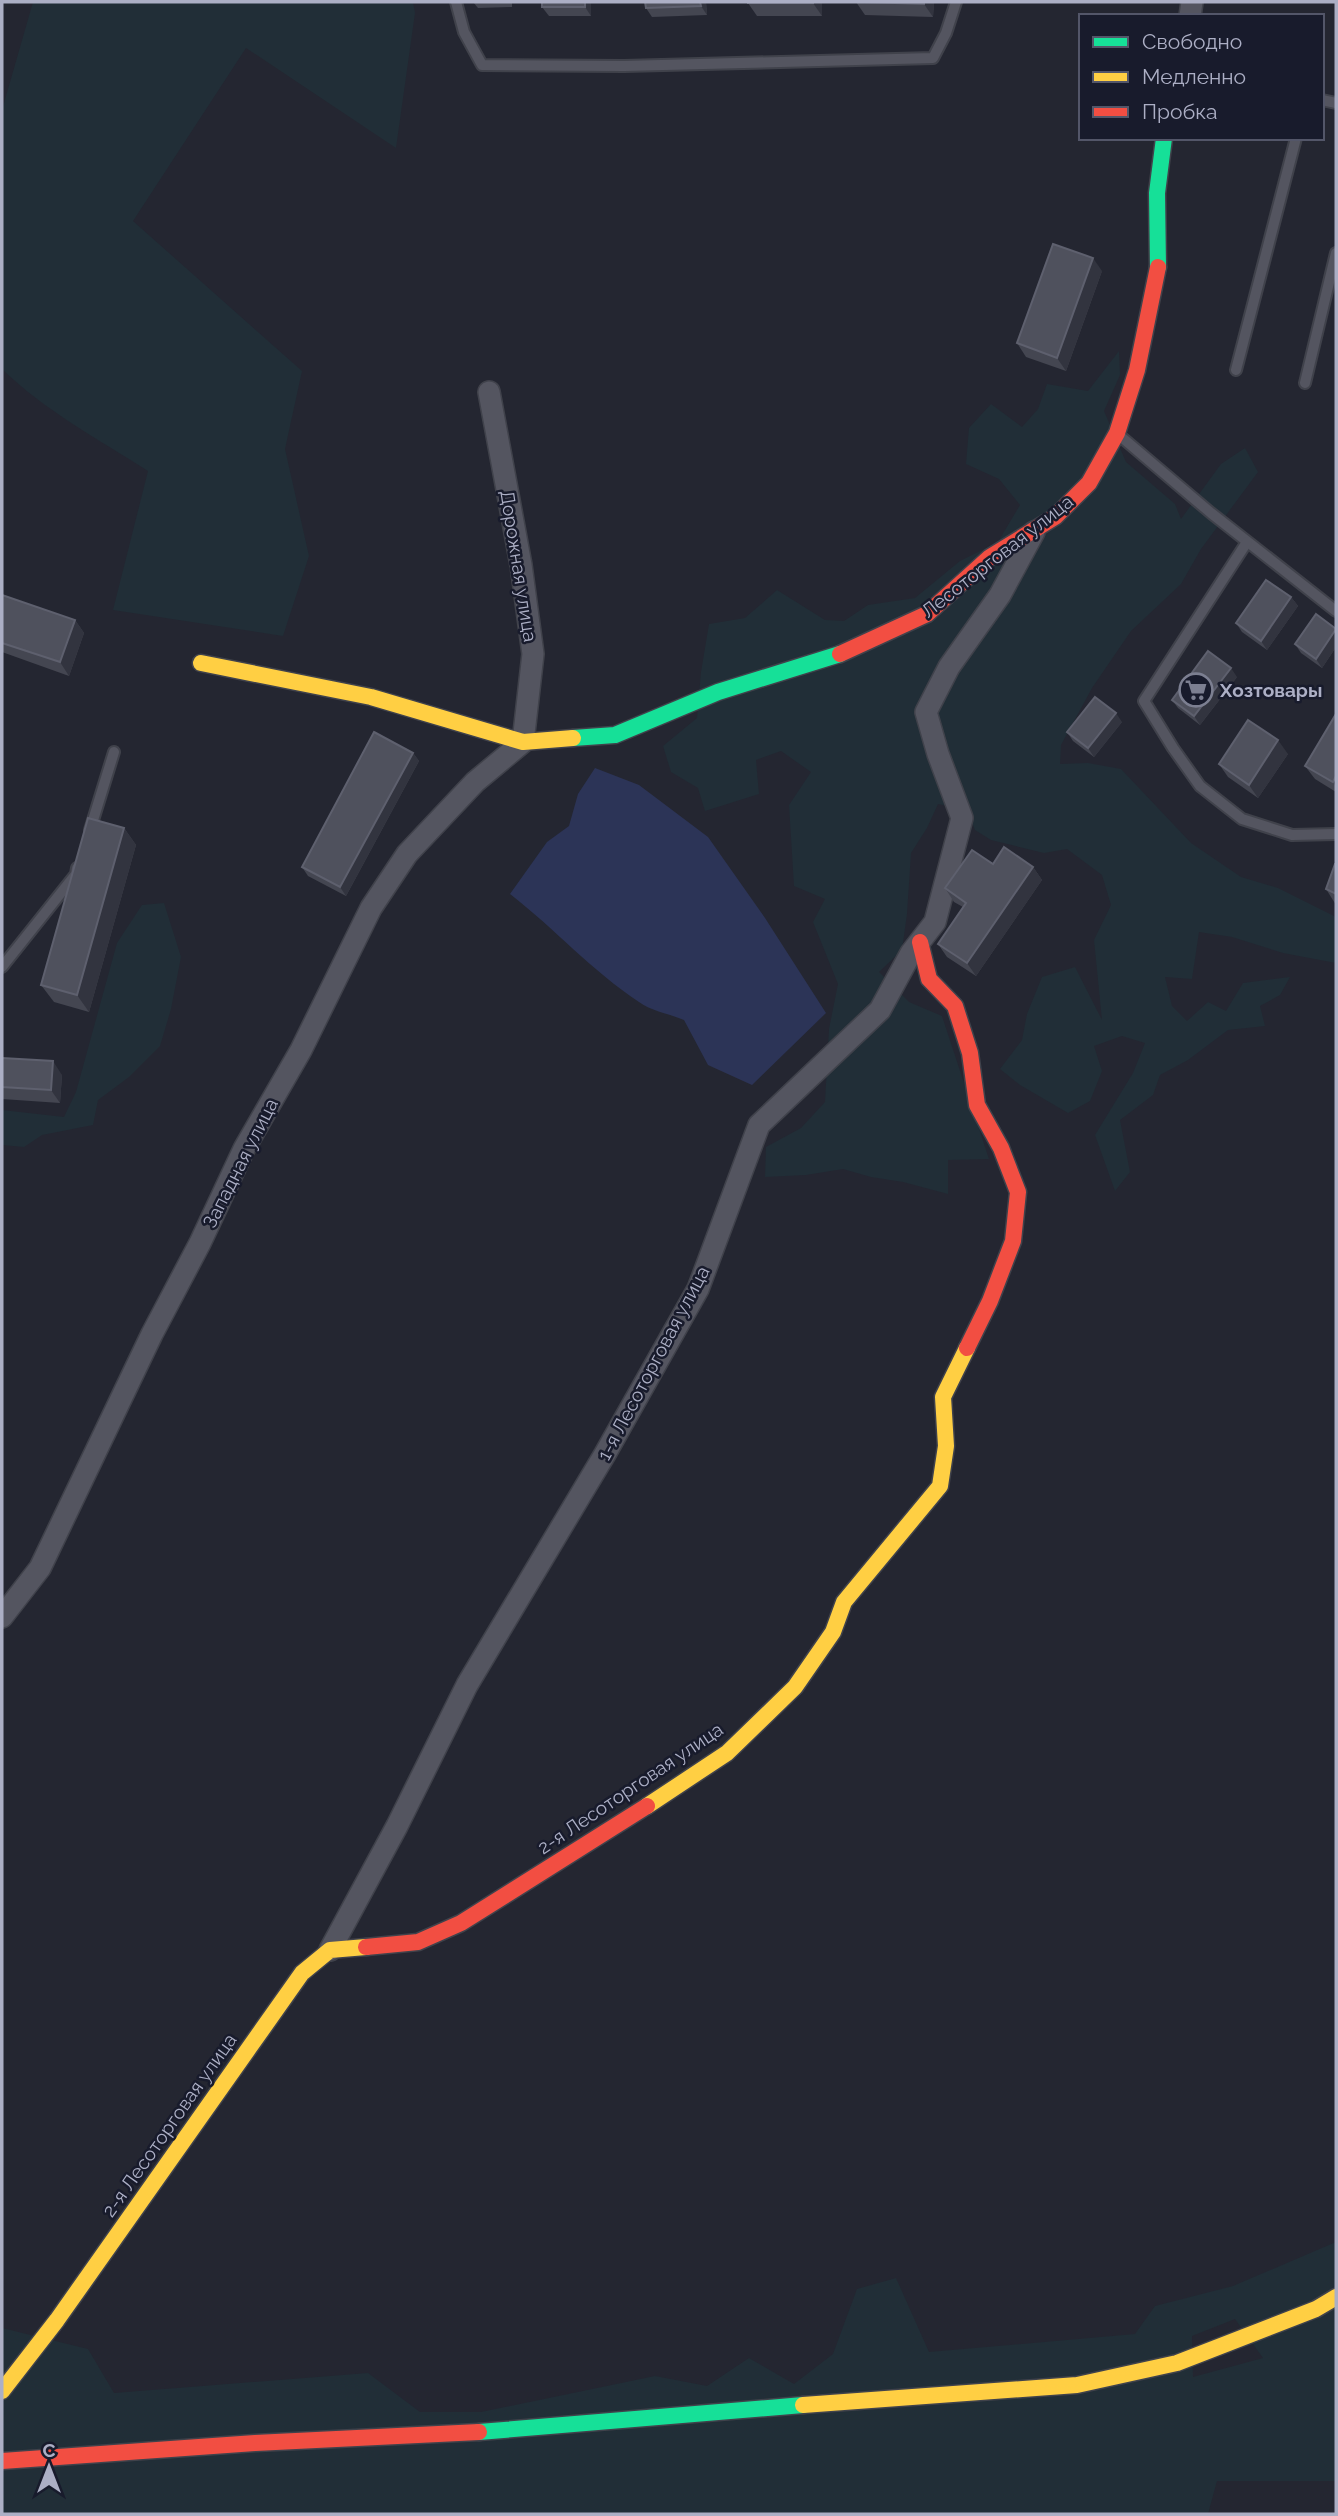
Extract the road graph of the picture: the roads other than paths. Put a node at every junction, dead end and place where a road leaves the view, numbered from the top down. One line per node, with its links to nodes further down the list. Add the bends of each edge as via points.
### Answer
1 (456, 2): 2 (lane, via 464,32 482,65 624,66 933,58)
2 (956, 2)
3 (1164, 140): 9 (street, Лесоторговая улица, via 1157,194 1158,269 1137,370)
4 (1295, 140): 6 (lane)
5 (1336, 253): 7 (lane)
6 (1236, 370)
7 (1305, 383)
8 (489, 392): 14 (street, Дорожная улица, via 522,565 533,654)
9 (1117, 433): 10 (street, Лесоторговая улица, via 1089,483 1055,517); 11 (lane)
10 (1035, 529): 14 (street, Лесоторговая улица, via 990,557 927,614 834,657 718,692 615,735); 19 (street, 1-я Лесоторговая улица, via 926,712 962,818 935,922)
11 (1247, 542): 12 (lane); 16 (lane, via 1144,701 1200,786 1242,819 1292,835)
12 (1336, 611)
13 (201, 663): 14 (street, Лесоторговая улица, via 371,697)
14 (523, 741): 21 (street, Западная улица, via 475,782 407,854 371,908 301,1050 244,1149 40,1568)
15 (114, 752): 17 (lane)
16 (1336, 834)
17 (87, 837)
18 (80, 861): 20 (lane, via 76,874)
19 (920, 942): 22 (street, 1-я Лесоторговая улица, via 880,1010 760,1125 698,1289 467,1685); 22 (street, 2-я Лесоторговая улица, via 929,979 955,1006 970,1053 977,1105 1018,1192 1013,1241 990,1301 943,1397 946,1446 940,1486 844,1602 833,1632 795,1687 727,1753 461,1923 418,1942)
20 (2, 967)
21 (2, 1617)
22 (330, 1950): 24 (street, 2-я Лесоторговая улица, via 302,1973)
23 (1336, 2297): 25 (street, via 1177,2363 1077,2385 470,2433)
24 (2, 2391)
25 (2, 2461)

